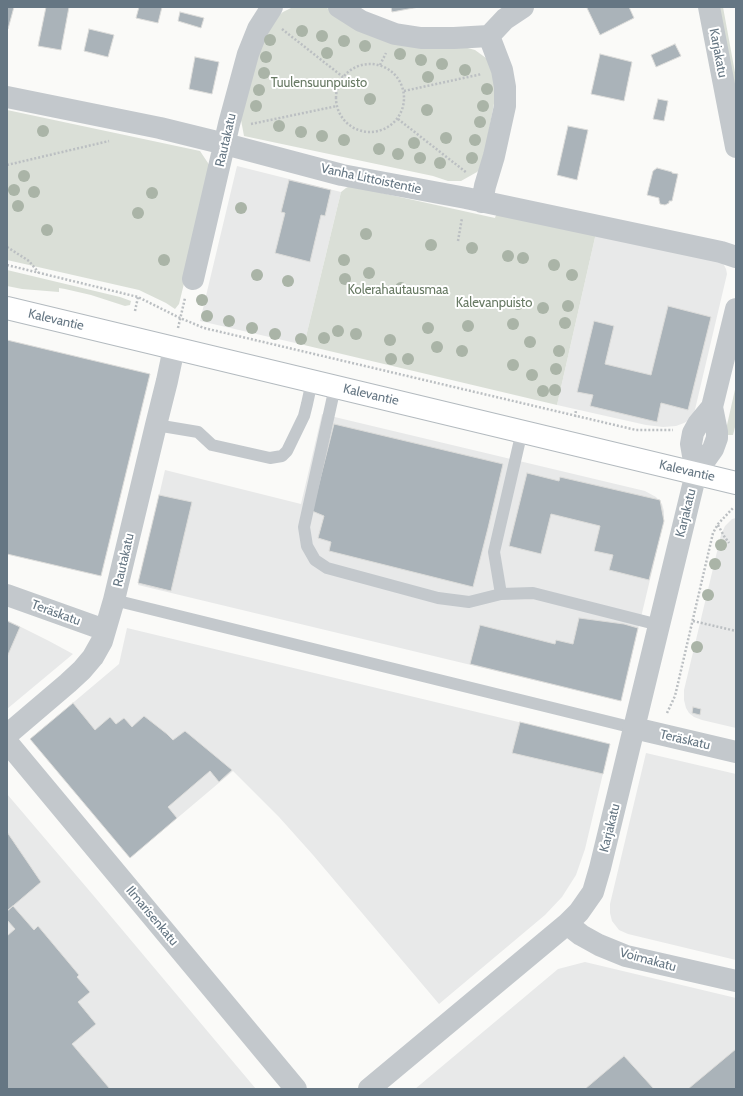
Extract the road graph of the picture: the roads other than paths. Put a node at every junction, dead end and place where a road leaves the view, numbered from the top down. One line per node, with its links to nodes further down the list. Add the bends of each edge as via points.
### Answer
1 (339, 7): 5 (street)
2 (523, 7): 6 (street, via 505,19)
3 (709, 7): 9 (street, Karjakatu)
4 (269, 12): 8 (street, Rautakatu, via 258,29 248,54)
5 (362, 14): 6 (street, via 395,34 421,38)
6 (489, 36): 10 (street, via 502,70 505,106)
7 (7, 97): 8 (street, Vanha Littoistentie, via 160,128)
8 (227, 134): 10 (street, Vanha Littoistentie, via 342,175); 12 (street, Rautakatu)
9 (736, 147)
10 (484, 194): 11 (street, Vanha Littoistentie)
11 (736, 257)
12 (194, 279)
13 (7, 308): 15 (main road, Kalevantie)
14 (736, 309): 20 (street, Karjakatu, via 712,407 717,438 713,449)
15 (174, 348): 16 (main road, Kalevantie); 18 (street, Rautakatu)
16 (312, 381): 17 (main road, Kalevantie); 18 (lane, via 304,416 282,456 270,458 212,445 198,432)
17 (335, 387): 19 (main road, Kalevantie); 22 (lane, via 304,527 307,546 315,560 326,568 438,598 469,602)
18 (156, 425): 24 (street, Rautakatu)
19 (522, 431): 20 (main road, Kalevantie); 22 (lane, via 494,552)
20 (696, 473): 21 (main road, Kalevantie); 25 (street, Karjakatu)
21 (736, 482)
22 (501, 594): 25 (lane, via 533,593)
23 (7, 595): 26 (street, Teräskatu)
24 (114, 600): 26 (street, Rautakatu); 27 (lane)
25 (659, 625): 27 (street, Karjakatu)
26 (105, 630): 28 (street, Rautakatu, via 93,657 82,670)
27 (640, 729): 30 (street, Teräskatu); 31 (street, Karjakatu, via 592,892 579,912)
28 (7, 735)
29 (7, 742): 33 (street, Ilmarisenkatu)
30 (736, 752)
31 (567, 924): 32 (street, Voimakatu, via 599,945 626,956); 34 (street, Karjakatu)
32 (736, 981)
33 (296, 1089)
34 (369, 1089)

